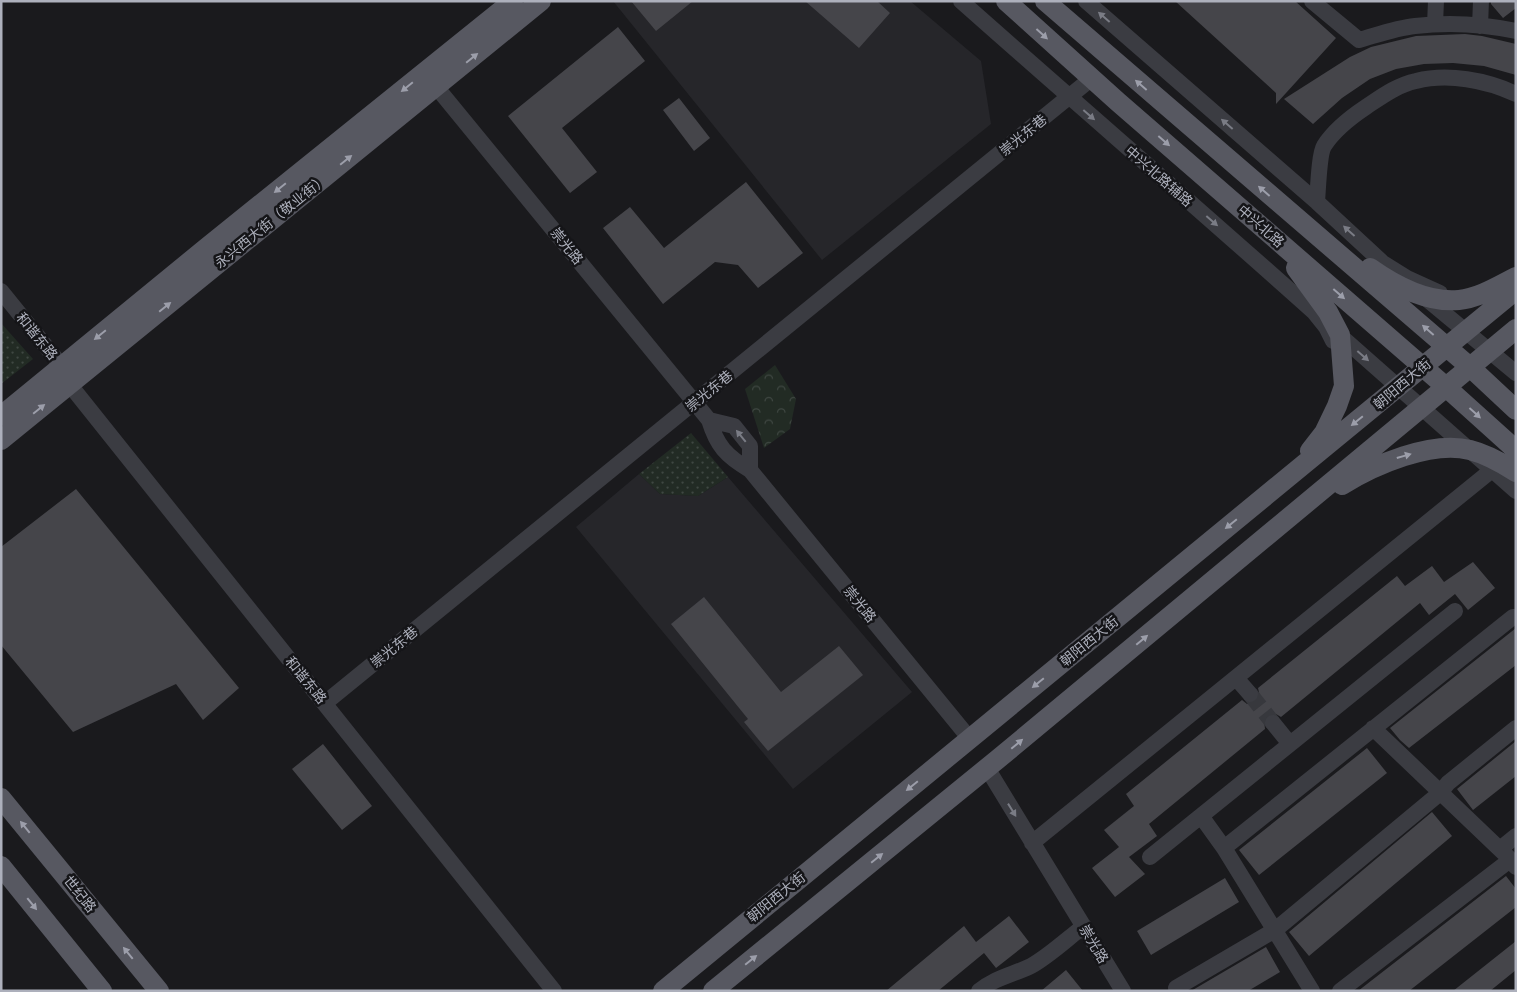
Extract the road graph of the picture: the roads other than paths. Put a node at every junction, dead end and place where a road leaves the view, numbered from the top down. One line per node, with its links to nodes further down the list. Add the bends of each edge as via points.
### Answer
1 (513, 1): 14 (main road, 永兴西大街（敬业街）)
2 (541, 1): 14 (main road, 永兴西大街（敬业街）, one-way to 2)
3 (961, 1): 16 (street, 中兴北路辅路)
4 (1006, 1): 13 (main road, 中兴北路, one-way to 13)
5 (1044, 1): 18 (main road, 中兴北路, one-way to 5)
6 (1086, 1): 17 (street, one-way to 6)
7 (1312, 1): 10 (street, via 1359,40)
8 (1436, 1): 10 (street)
9 (1481, 1): 11 (street)
10 (1435, 24): 11 (street)
11 (1480, 26): 12 (street)
12 (1516, 31)
13 (1092, 78): 16 (street, 崇光东巷); 19 (main road, 中兴北路, one-way to 19)
14 (431, 79): 37 (main road, 永兴西大街（敬业街）); 40 (street, 崇光路)
15 (1516, 94): 17 (street, via 1480,82 1450,77 1416,81 1388,92 1356,113 1323,148)
16 (1069, 98): 27 (street, 中兴北路辅路, one-way to 27); 40 (street, 崇光东巷)
17 (1316, 202): 20 (street, one-way to 17)
18 (1292, 214): 24 (main road, via 1389,281); 31 (main road, 中兴北路, one-way to 18)
19 (1270, 234): 30 (main road, via 1328,312); 34 (main road, 中兴北路, one-way to 34)
20 (1383, 263): 24 (street); 25 (street, via 1438,292)
21 (1516, 277): 25 (main road, via 1483,294)
22 (1516, 290): 29 (main road, 朝阳西大街)
23 (1, 291): 37 (street, 和谐东路)
24 (1421, 294): 25 (main road); 29 (street)
25 (1464, 299)
26 (1, 307): 37 (street, 和谐东路)
27 (1314, 312): 30 (street); 33 (street, 中兴北路辅路, via 1329,332)
28 (1516, 329): 32 (main road)
29 (1465, 331): 31 (main road, 朝阳西大街); 32 (street)
30 (1340, 336): 33 (main road); 38 (street, one-way to 38)
31 (1446, 346): 34 (main road, 朝阳西大街); 35 (main road, 中兴北路)
32 (1489, 351): 35 (main road); 36 (street)
33 (1342, 362): 51 (main road, via 1344,386 1324,433)
34 (1422, 367): 38 (main road, 朝阳西大街); 39 (main road, 中兴北路)
35 (1470, 367): 39 (main road); 42 (main road, 中兴北路)
36 (1516, 373)
37 (64, 377): 43 (main road, 永兴西大街（敬业街）); 45 (main road, 永兴西大街（敬业街）, one-way to 37); 58 (street, 和谐东路)
38 (1398, 387): 41 (street); 51 (main road, 朝阳西大街, one-way to 51)
39 (1446, 387): 41 (main road); 47 (main road, 中兴北路, one-way to 47)
40 (695, 403): 44 (street, 崇光路); 58 (street, 崇光东巷)
41 (1421, 408): 46 (street); 53 (main road)
42 (1516, 410)
43 (1, 416)
44 (709, 420): 48 (street, 崇光路, via 715,439 732,460); 48 (street, one-way to 44, via 750,446 734,426)
45 (1, 440)
46 (1469, 450): 49 (street); 50 (main road, via 1490,457); 53 (main road, one-way to 46, via 1390,460 1421,451)
47 (1516, 450)
48 (750, 470): 62 (street, 崇光路)
49 (1492, 470): 52 (street); 56 (street)
50 (1516, 472)
51 (1282, 482): 62 (main road, 朝阳西大街, one-way to 62)
52 (1516, 490)
53 (1299, 510): 64 (main road, one-way to 53)
54 (1455, 611): 63 (street)
55 (1513, 616): 60 (street)
56 (1236, 678): 57 (street); 69 (street)
57 (1250, 694)
58 (324, 703): 79 (street, 和谐东路)
59 (1273, 723): 63 (street)
60 (1373, 728): 65 (street); 70 (street)
61 (1516, 728): 65 (street, via 1448,782)
62 (970, 739): 80 (main road, 朝阳西大街, one-way to 80)
63 (1290, 744): 67 (street)
64 (987, 768): 69 (street, 崇光路, one-way to 69); 81 (main road, one-way to 64)
65 (1440, 793): 72 (street); 75 (street)
66 (1, 798): 78 (main road, 世纪路, one-way to 66)
67 (1201, 816): 70 (street); 71 (street)
68 (1516, 836): 72 (street)
69 (1032, 842): 74 (street, 崇光路)
70 (1224, 848): 75 (street)
71 (1150, 857)
72 (1508, 859): 85 (street)
73 (1, 866): 77 (main road, one-way to 77)
74 (1084, 926): 82 (street, via 1033,964 1000,977); 83 (street, 崇光路)
75 (1275, 930): 76 (street); 84 (street)
76 (1176, 988)
77 (102, 991)
78 (159, 991)
79 (554, 991)
80 (663, 991)
81 (713, 991)
82 (979, 991)
83 (1123, 991)
84 (1312, 991)
85 (1340, 991)

